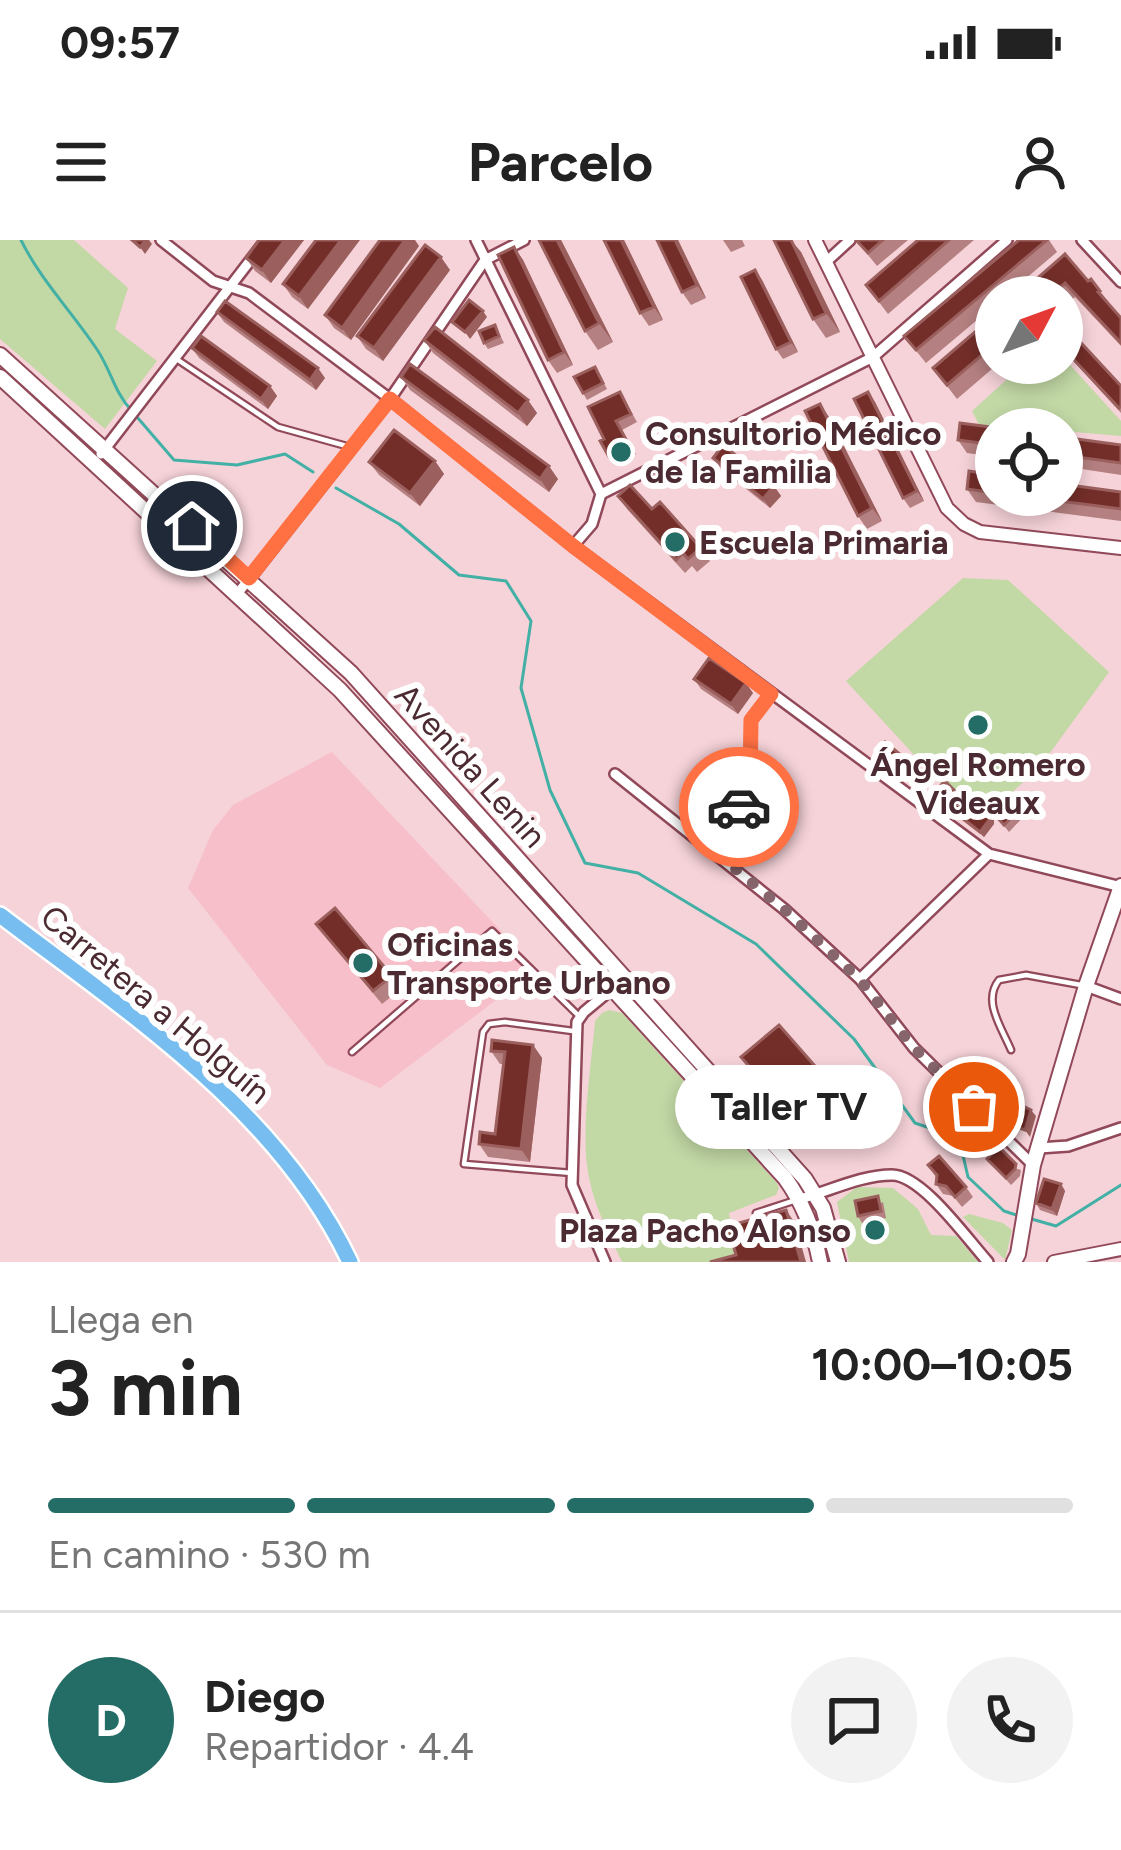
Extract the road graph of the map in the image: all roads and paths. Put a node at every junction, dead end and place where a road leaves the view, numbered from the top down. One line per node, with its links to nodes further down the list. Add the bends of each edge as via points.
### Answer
1 (160, 240): 12 (street)
2 (266, 240): 12 (street)
3 (476, 240): 9 (street)
4 (524, 240): 9 (street)
5 (815, 240): 10 (street)
6 (850, 240): 10 (street)
7 (1007, 240): 14 (street)
8 (1082, 240): 11 (street)
9 (485, 260): 17 (street); 21 (street)
10 (826, 262): 14 (street)
11 (1121, 282)
12 (230, 287): 15 (street); 17 (street)
13 (0, 355): 19 (main road, Avenida Lenin)
14 (873, 357): 21 (street); 23 (street, via 947,508 964,524)
15 (175, 358): 18 (lane, via 278,427); 19 (street)
16 (0, 377): 20 (main road, Avenida Lenin)
17 (390, 399): 18 (street); 22 (street)
18 (351, 447): 24 (street)
19 (105, 448): 20 (street); 24 (main road, Avenida Lenin)
20 (95, 462): 25 (main road, Avenida Lenin)
21 (601, 494): 22 (street, via 592,524)
22 (573, 546): 26 (street)
23 (1121, 548)
24 (249, 578): 25 (street); 34 (main road, Avenida Lenin, via 351,673)
25 (238, 593): 34 (main road, Avenida Lenin)
26 (771, 694): 28 (street, via 751,720 750,793); 29 (street)
27 (615, 774): 28 (street)
28 (708, 846): 33 (street)
29 (989, 854): 30 (street); 33 (street)
30 (1121, 887): 31 (main road)
31 (1117, 912): 35 (main road)
32 (0, 915): 50 (main road, Carretera a Holguín, via 236,1103 298,1175)
33 (860, 980): 43 (street, via 914,1048)
34 (619, 982): 37 (street); 45 (main road, Avenida Lenin)
35 (1086, 986): 36 (street); 39 (lane, via 1026,975 999,980 992,1003); 42 (main road)
36 (1121, 999)
37 (580, 1017): 38 (street); 40 (lane, via 492,931)
38 (577, 1032): 44 (street); 44 (lane, via 489,1024 464,1164)
39 (1011, 1050)
40 (352, 1052)
41 (1121, 1128): 42 (street)
42 (1039, 1148): 43 (main road)
43 (1033, 1166): 48 (main road)
44 (572, 1173): 51 (street)
45 (808, 1197): 46 (lane); 52 (main road, Avenida Lenin); 53 (main road, Avenida Lenin, via 829,1225); 54 (street, via 897,1174 918,1185)
46 (756, 1213)
47 (1121, 1249): 49 (street)
48 (1018, 1255)
49 (1077, 1259): 55 (street)
50 (350, 1262)
51 (605, 1262)
52 (820, 1262)
53 (838, 1262)
54 (988, 1262)
55 (1054, 1262)

